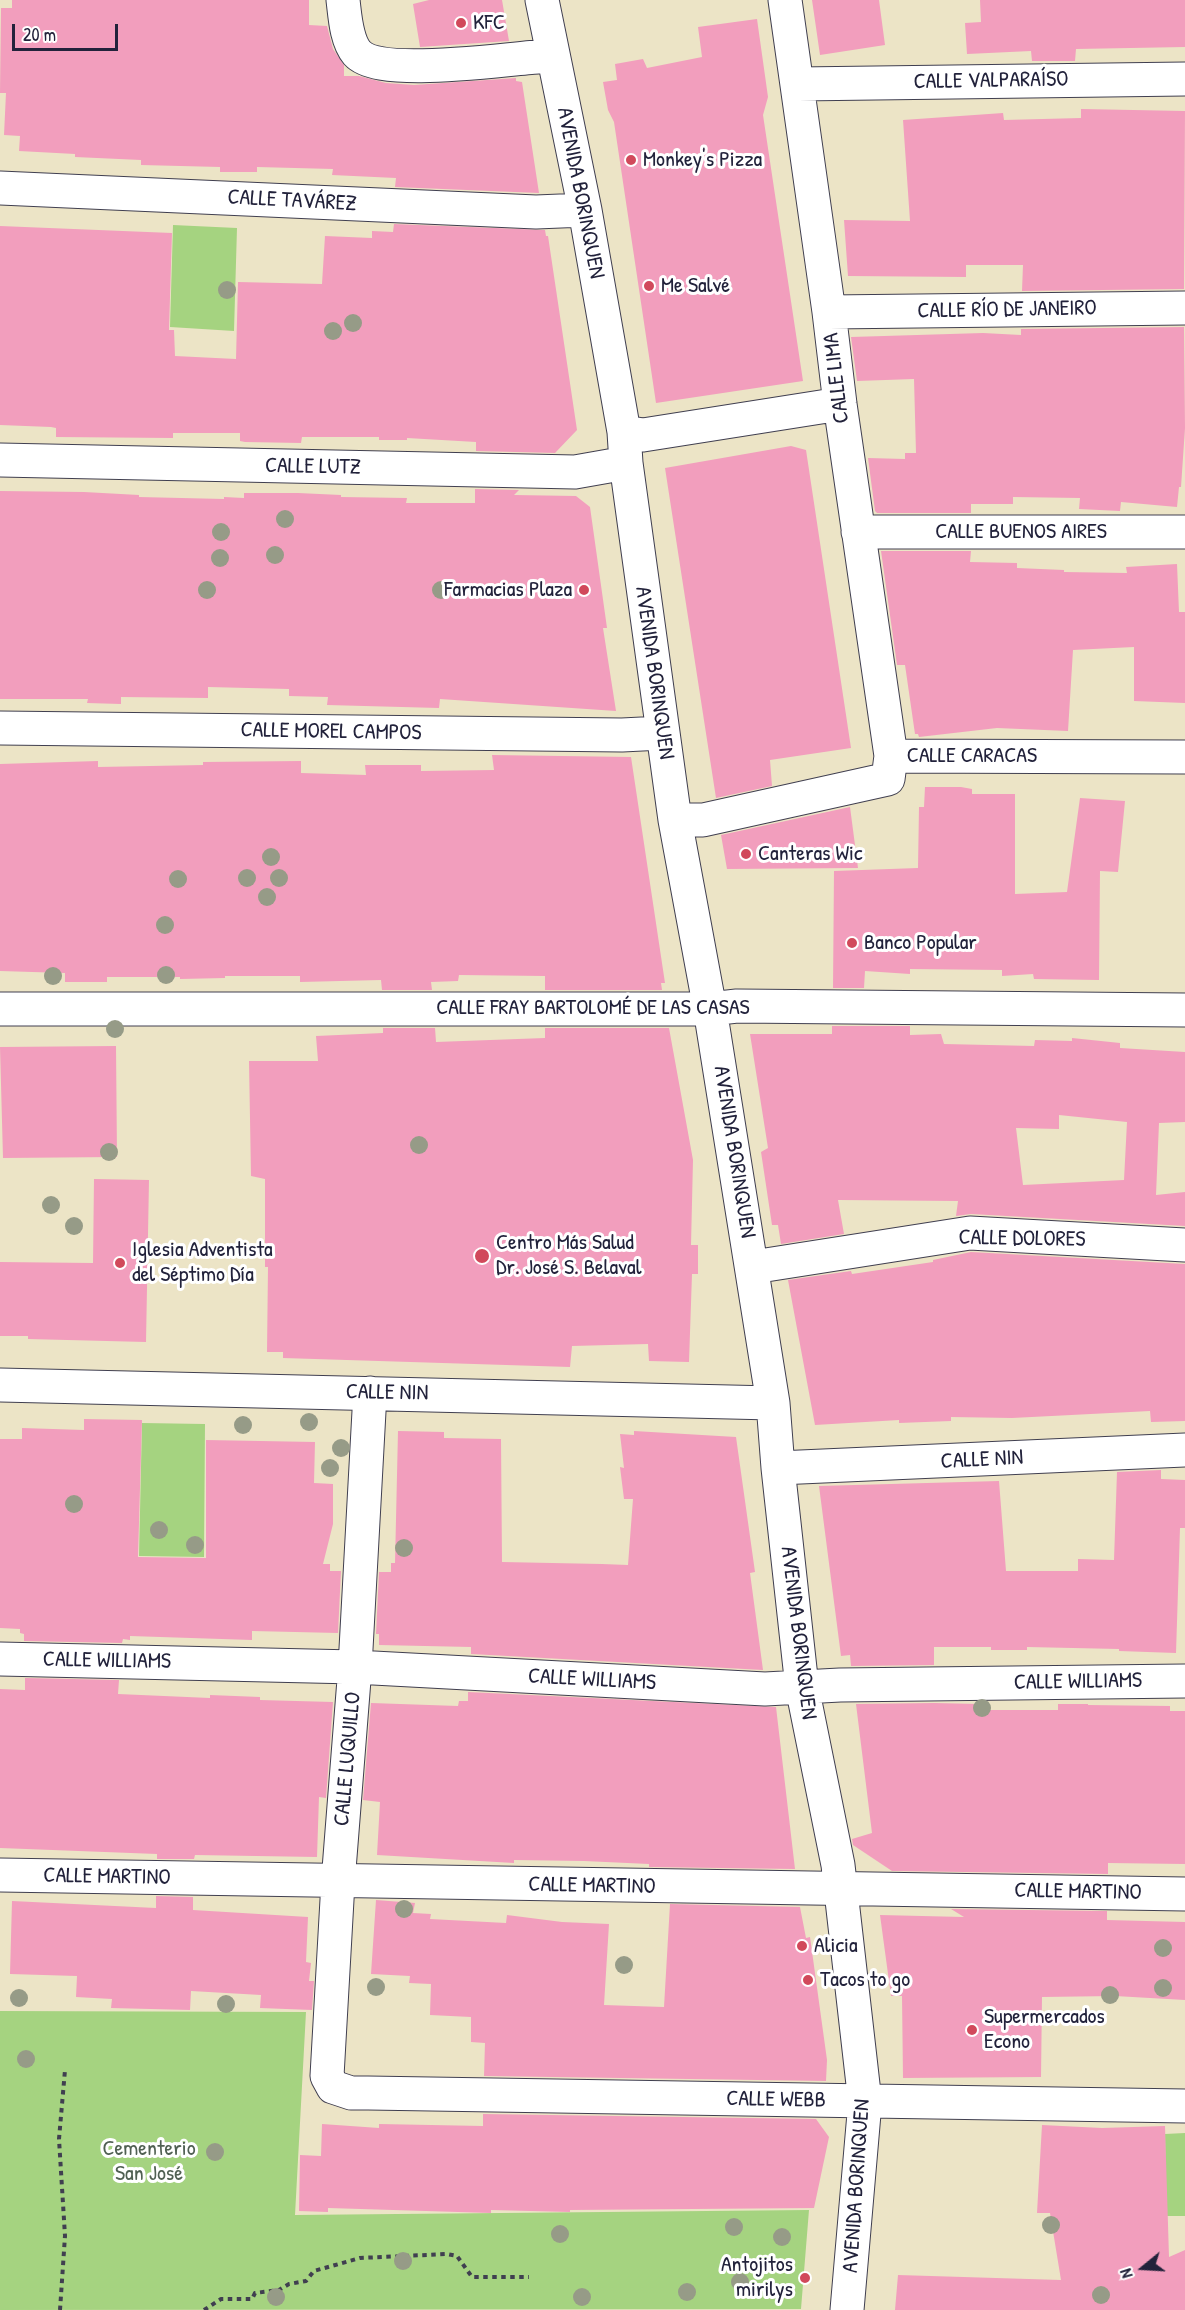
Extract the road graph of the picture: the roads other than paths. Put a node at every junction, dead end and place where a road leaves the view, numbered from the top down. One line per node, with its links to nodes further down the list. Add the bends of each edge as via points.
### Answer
1 (343, 0): 4 (street, via 352,47 377,63 427,66)
2 (542, 0): 4 (street, AVENIDA BORINQUEN)
3 (785, 0): 6 (street, CALLE LIMA)
4 (553, 54): 8 (street, AVENIDA BORINQUEN)
5 (1185, 80): 6 (street, CALLE VALPARAÍSO)
6 (798, 84): 10 (street, CALLE LIMA)
7 (0, 188): 8 (street, CALLE TAVÁREZ, via 524,212)
8 (585, 210): 12 (street, AVENIDA BORINQUEN)
9 (1185, 308): 10 (street, CALLE RÍO DE JANEIRO)
10 (829, 312): 11 (street, CALLE LIMA)
11 (840, 404): 12 (street, CALLE LUTZ, via 643,435); 14 (street, CALLE LIMA)
12 (625, 448): 13 (street, CALLE LUTZ, via 575,472); 17 (street, AVENIDA BORINQUEN)
13 (0, 460)
14 (858, 532): 15 (street, CALLE BUENOS AIRES); 18 (street, CALLE LIMA)
15 (1185, 532)
16 (0, 728): 17 (street, CALLE MOREL CAMPOS)
17 (662, 733): 20 (street, AVENIDA BORINQUEN)
18 (891, 756): 19 (street, CALLE CARACAS); 20 (street, CALLE CARACAS, via 888,779 703,819)
19 (1185, 757)
20 (675, 820): 22 (street, AVENIDA BORINQUEN)
21 (0, 1009): 22 (street, CALLE FRAY BARTOLOMÉ DE LAS CASAS)
22 (710, 1009): 23 (street, CALLE FRAY BARTOLOMÉ DE LAS CASAS, via 737,1006); 25 (street, AVENIDA BORINQUEN)
23 (1185, 1010)
24 (1185, 1245): 25 (street, CALLE DOLORES, via 969,1233)
25 (753, 1267): 28 (street, AVENIDA BORINQUEN)
26 (0, 1385): 27 (street, CALLE NIN)
27 (370, 1393): 28 (street, CALLE NIN); 32 (street, CALLE LUQUILLO)
28 (773, 1403): 30 (street, AVENIDA BORINQUEN)
29 (1185, 1450): 30 (street, CALLE NIN)
30 (778, 1468): 34 (street, AVENIDA BORINQUEN)
31 (0, 1659): 32 (street, CALLE WILLIAMS)
32 (355, 1667): 34 (street, CALLE WILLIAMS, via 765,1689); 36 (street, CALLE LUQUILLO)
33 (1185, 1681): 34 (street, CALLE WILLIAMS)
34 (802, 1687): 37 (street, AVENIDA BORINQUEN)
35 (0, 1875): 36 (street, CALLE MARTINO)
36 (338, 1882): 37 (street, CALLE MARTINO); 39 (street, CALLE LUQUILLO, via 327,2076 338,2090)
37 (842, 1890): 38 (street, CALLE MARTINO); 40 (street, AVENIDA BORINQUEN)
38 (1185, 1894)
39 (368, 2093): 40 (street, CALLE WEBB)
40 (865, 2102): 41 (street, CALLE WEBB); 42 (street, AVENIDA BORINQUEN)
41 (1185, 2106)
42 (847, 2310)

